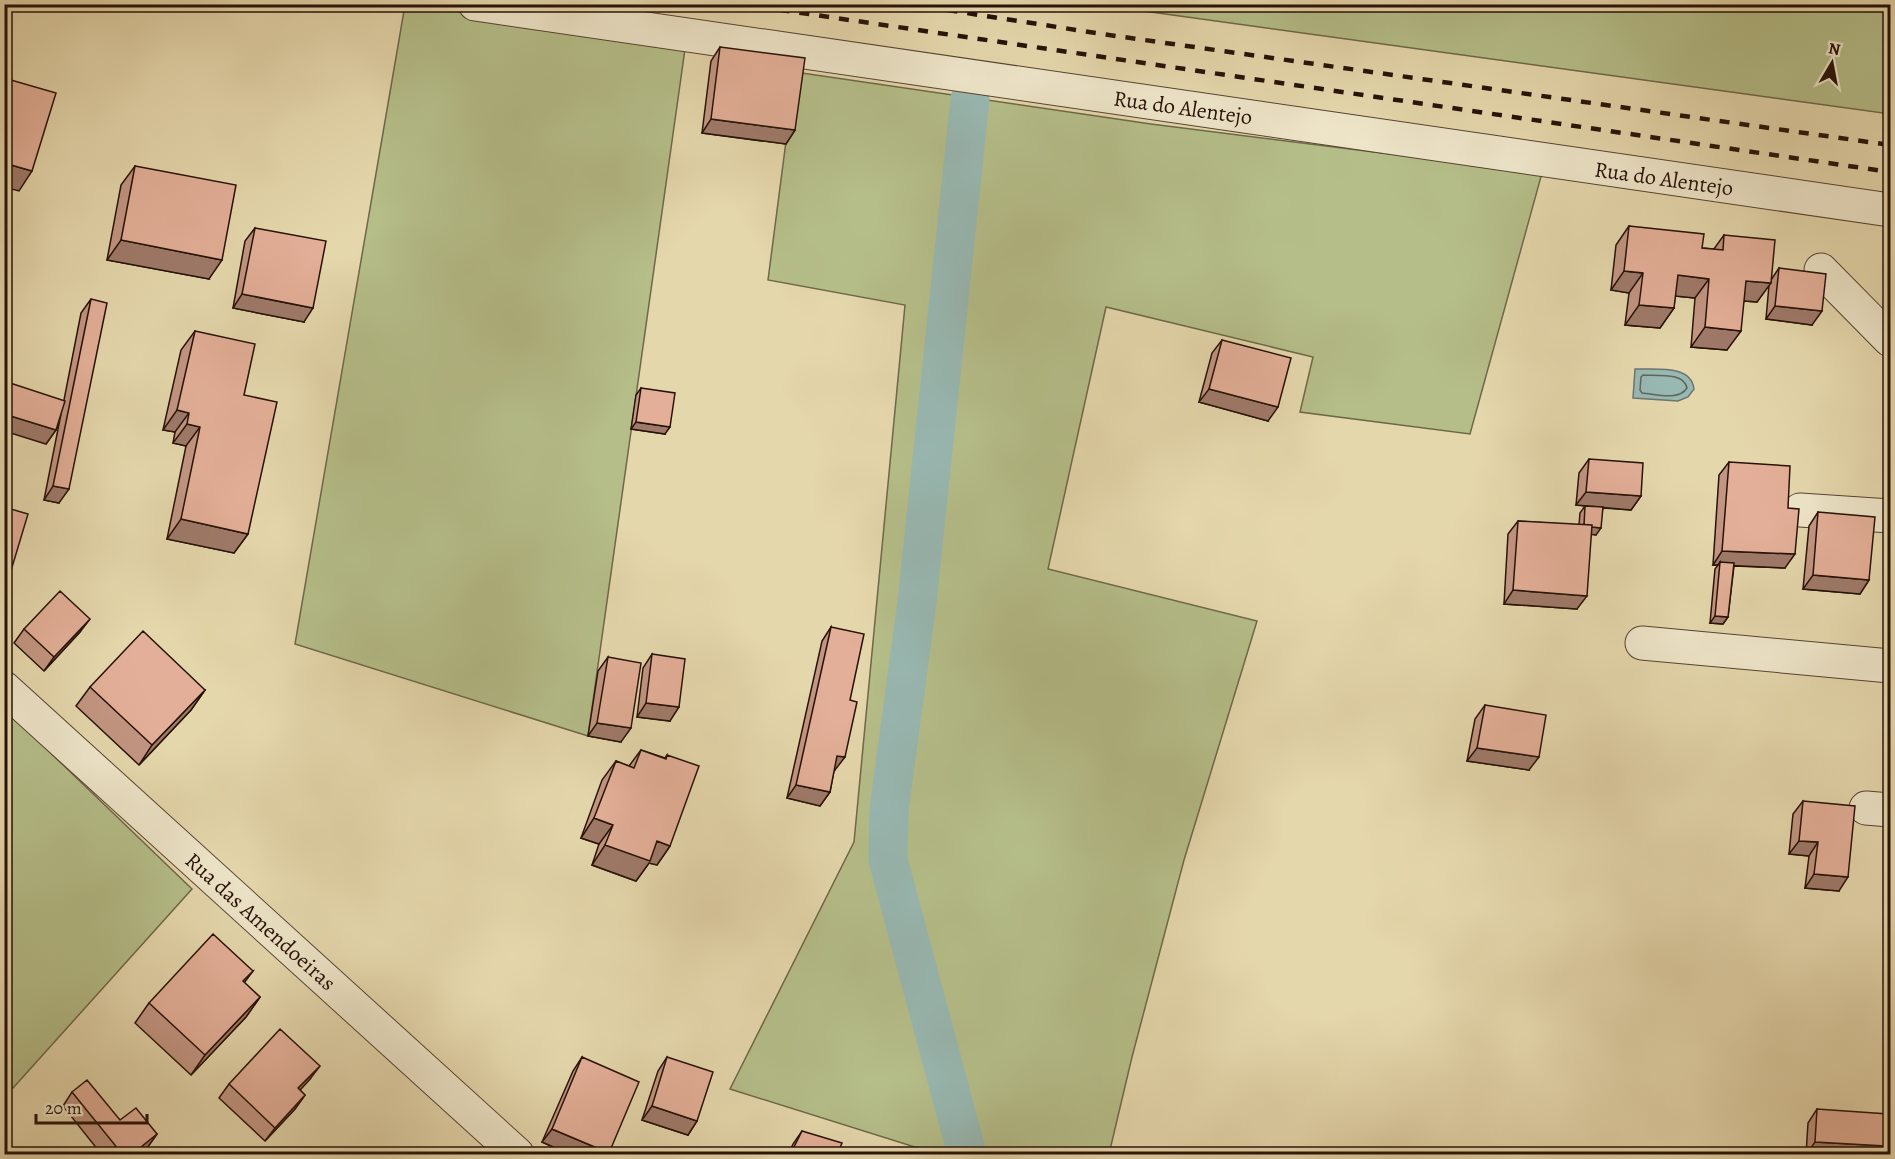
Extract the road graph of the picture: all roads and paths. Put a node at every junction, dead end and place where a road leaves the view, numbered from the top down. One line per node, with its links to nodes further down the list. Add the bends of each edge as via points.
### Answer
1 (475, 4): 2 (street, Rua do Alentejo)
2 (1890, 210)
3 (1821, 270): 4 (street)
4 (1890, 340)
5 (1800, 510): 6 (street)
6 (1890, 516)
7 (1642, 643): 8 (street)
8 (1890, 666)
9 (4, 688): 10 (street, Rua das Amendoeiras)
10 (517, 1155)

